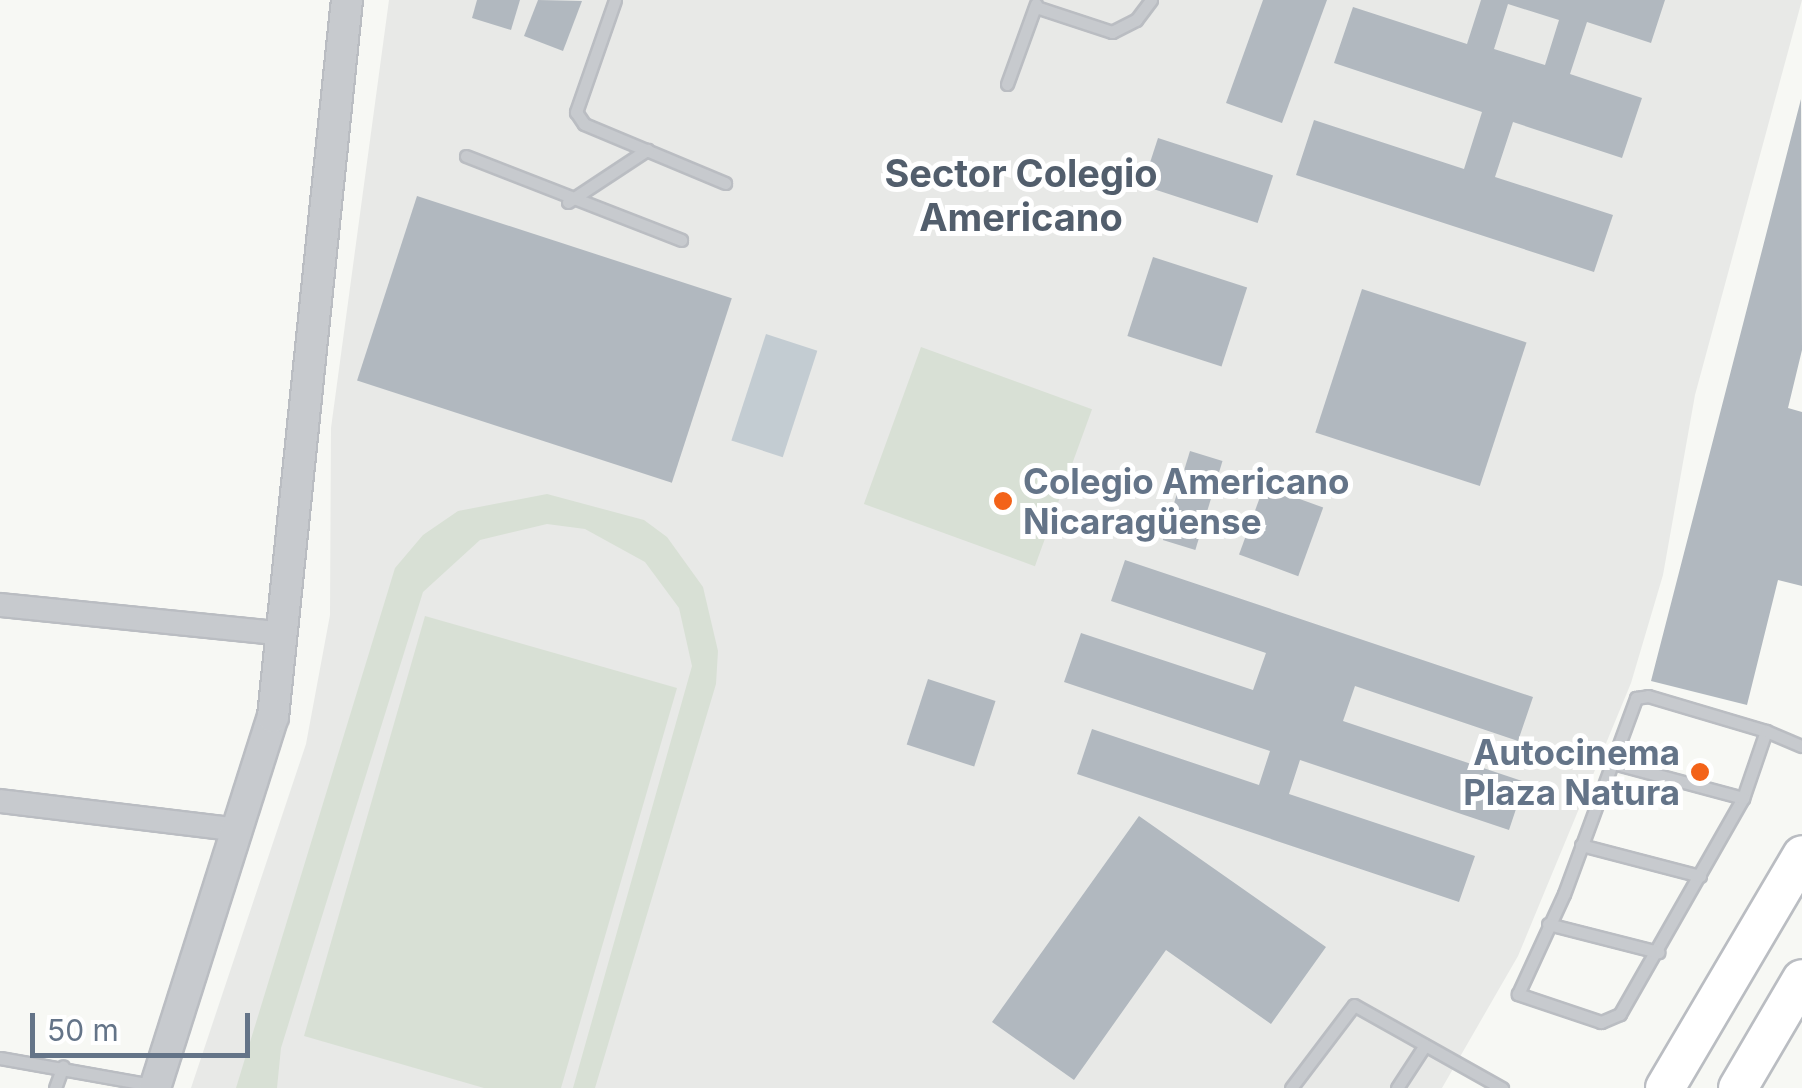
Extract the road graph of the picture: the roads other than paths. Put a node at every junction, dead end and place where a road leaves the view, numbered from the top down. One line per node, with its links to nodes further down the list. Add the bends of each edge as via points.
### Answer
1 (347, 0): 12 (street, via 296,448)
2 (615, 0): 6 (lane, via 576,112 584,124)
3 (1151, 0): 4 (lane, via 1112,32)
4 (1036, 4): 5 (lane)
5 (1007, 84)
6 (647, 150): 8 (lane); 9 (lane)
7 (466, 156): 9 (lane)
8 (725, 183)
9 (568, 202): 10 (lane)
10 (681, 240)
11 (0, 605): 12 (street)
12 (286, 634): 18 (street, via 273,717)
13 (1766, 731): 14 (lane); 15 (lane, via 1636,698); 16 (lane)
14 (1802, 746)
15 (1609, 762): 16 (lane); 19 (lane)
16 (1743, 798): 21 (lane)
17 (0, 802): 18 (street)
18 (240, 830): 28 (street)
19 (1582, 845): 21 (lane); 22 (lane)
20 (1802, 855): 33 (main road)
21 (1700, 876): 23 (lane)
22 (1548, 924): 23 (lane); 23 (lane, via 1518,994 1601,1022 1620,1014)
23 (1658, 952)
24 (1802, 978): 34 (main road)
25 (1425, 1045): 30 (lane, via 1354,1005); 31 (lane); 32 (lane)
26 (0, 1058): 27 (lane)
27 (63, 1066): 28 (lane); 29 (lane)
28 (156, 1087)
29 (55, 1088)
30 (1291, 1088)
31 (1397, 1088)
32 (1502, 1088)
33 (1665, 1088)
34 (1738, 1088)

